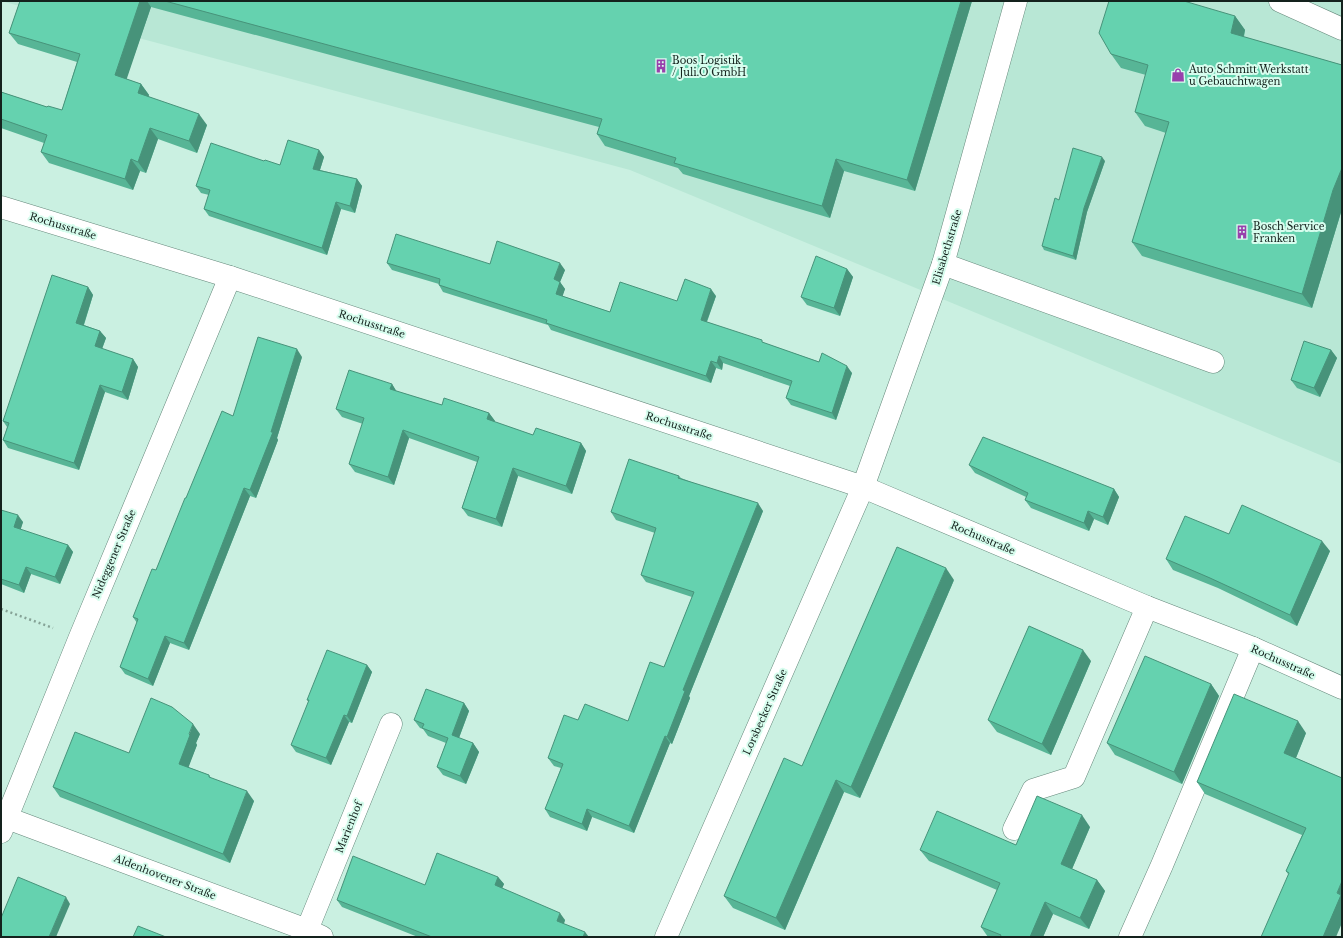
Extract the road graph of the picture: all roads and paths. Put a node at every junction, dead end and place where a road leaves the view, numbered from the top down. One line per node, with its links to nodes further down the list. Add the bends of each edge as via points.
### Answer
1 (1016, 1): 5 (street, Elisabethstraße)
2 (1280, 1): 3 (street)
3 (1342, 28)
4 (1, 207): 6 (street, Rochusstraße)
5 (943, 264): 7 (street); 8 (street, Elisabethstraße)
6 (230, 277): 8 (street, Rochusstraße); 11 (street, Nideggener Straße)
7 (1213, 362)
8 (863, 487): 9 (street, Rochusstraße); 18 (street, Lorsbecker Straße)
9 (1147, 607): 12 (street, Rochusstraße); 16 (street, via 1074,777 1033,790)
10 (1, 609): 11 (path)
11 (80, 637): 15 (street, Nideggener Straße)
12 (1253, 648): 13 (street, Rochusstraße); 19 (street)
13 (1342, 688)
14 (391, 724): 17 (street, Marienhof)
15 (4, 825): 17 (street, Aldenhovener Straße)
16 (1014, 829)
17 (315, 934)
18 (666, 937)
19 (1130, 937)

